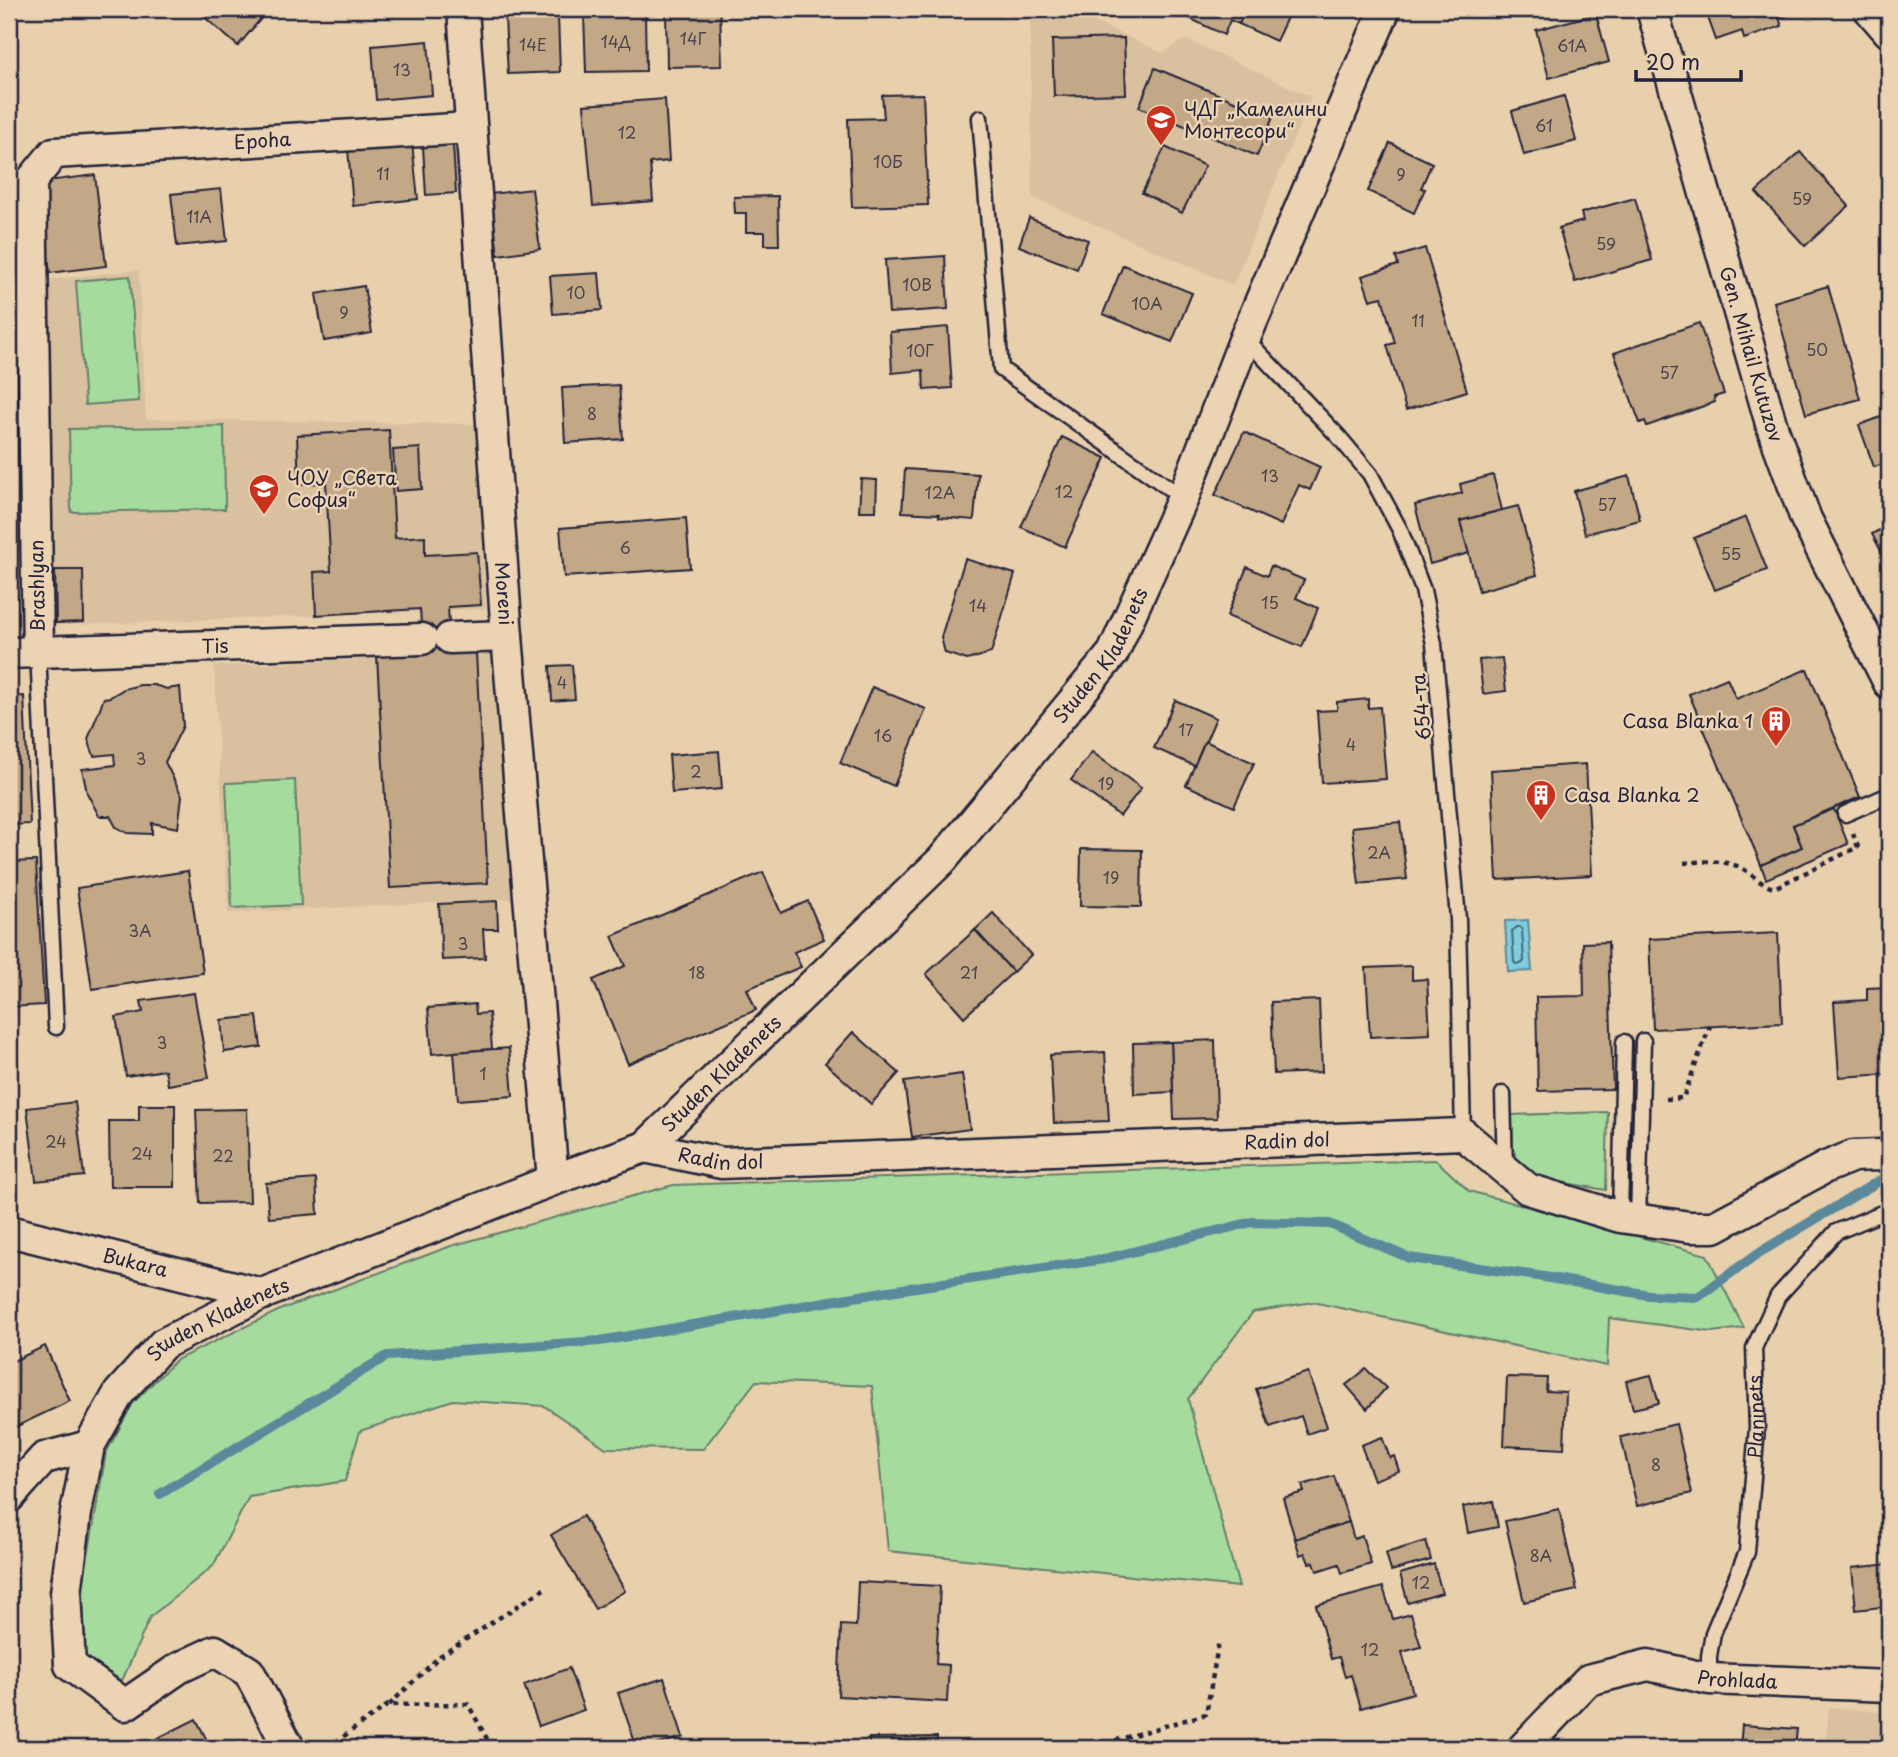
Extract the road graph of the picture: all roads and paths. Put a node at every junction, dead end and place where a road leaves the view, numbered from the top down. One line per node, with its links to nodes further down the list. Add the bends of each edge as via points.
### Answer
1 (463, 9): 7 (street, Moreni)
2 (1385, 9): 9 (street, Studen Kladenets)
3 (1652, 9): 13 (street, Gen. Mihail Kutuzov, via 1772,427 1806,519)
4 (1870, 9): 5 (street)
5 (1889, 32)
6 (980, 118): 10 (lane, via 1001,369)
7 (471, 128): 8 (street, Epoha); 11 (street, Moreni)
8 (54, 153): 12 (street, Brashlyan, via 31,181)
9 (1245, 338): 10 (street, Studen Kladenets); 24 (lane, 654-та, via 1370,474 1400,530 1423,590 1434,644 1458,919)
10 (1183, 498): 25 (street, Studen Kladenets, via 1113,653 942,860)
11 (507, 636): 12 (street, Tis); 28 (street, Moreni)
12 (23, 652): 19 (lane, Brashlyan)
13 (1889, 683)
14 (1889, 795): 15 (lane)
15 (1845, 814)
16 (1836, 859): 17 (path, via 1774,888 1731,863)
17 (1684, 863)
18 (1710, 1026): 23 (path, via 1684,1098)
19 (56, 1027)
20 (1643, 1041): 23 (lane)
21 (1624, 1042): 30 (lane)
22 (1503, 1094): 27 (lane)
23 (1641, 1099): 30 (lane)
24 (1462, 1134): 25 (street, Radin dol, via 722,1163); 27 (street)
25 (645, 1147): 28 (street, Studen Kladenets)
26 (1889, 1157): 30 (street, via 1853,1156 1714,1227)
27 (1505, 1170): 30 (street, via 1528,1189)
28 (553, 1180): 32 (street, Studen Kladenets)
29 (1889, 1210): 37 (lane, Planinets, via 1836,1232 1778,1296 1754,1348 1757,1427 1747,1552 1713,1633)
30 (1629, 1219)
31 (9, 1231): 32 (street, Bukara)
32 (262, 1294): 33 (street, Studen Kladenets, via 163,1344 119,1393)
33 (89, 1446): 34 (street, via 44,1458); 40 (street, Studen Kladenets, via 66,1593 70,1665 124,1705 179,1668 215,1651 249,1672)
34 (9, 1497)
35 (544, 1589): 39 (path, via 440,1656)
36 (1219, 1640): 43 (path, via 1206,1714)
37 (1709, 1679): 38 (street, Prohlada); 44 (street, Prohlada, via 1648,1665 1588,1680)
38 (1889, 1686)
39 (388, 1705): 41 (path); 42 (path, via 468,1703)
40 (289, 1748)
41 (327, 1748)
42 (492, 1748)
43 (1097, 1748)
44 (1523, 1748)

